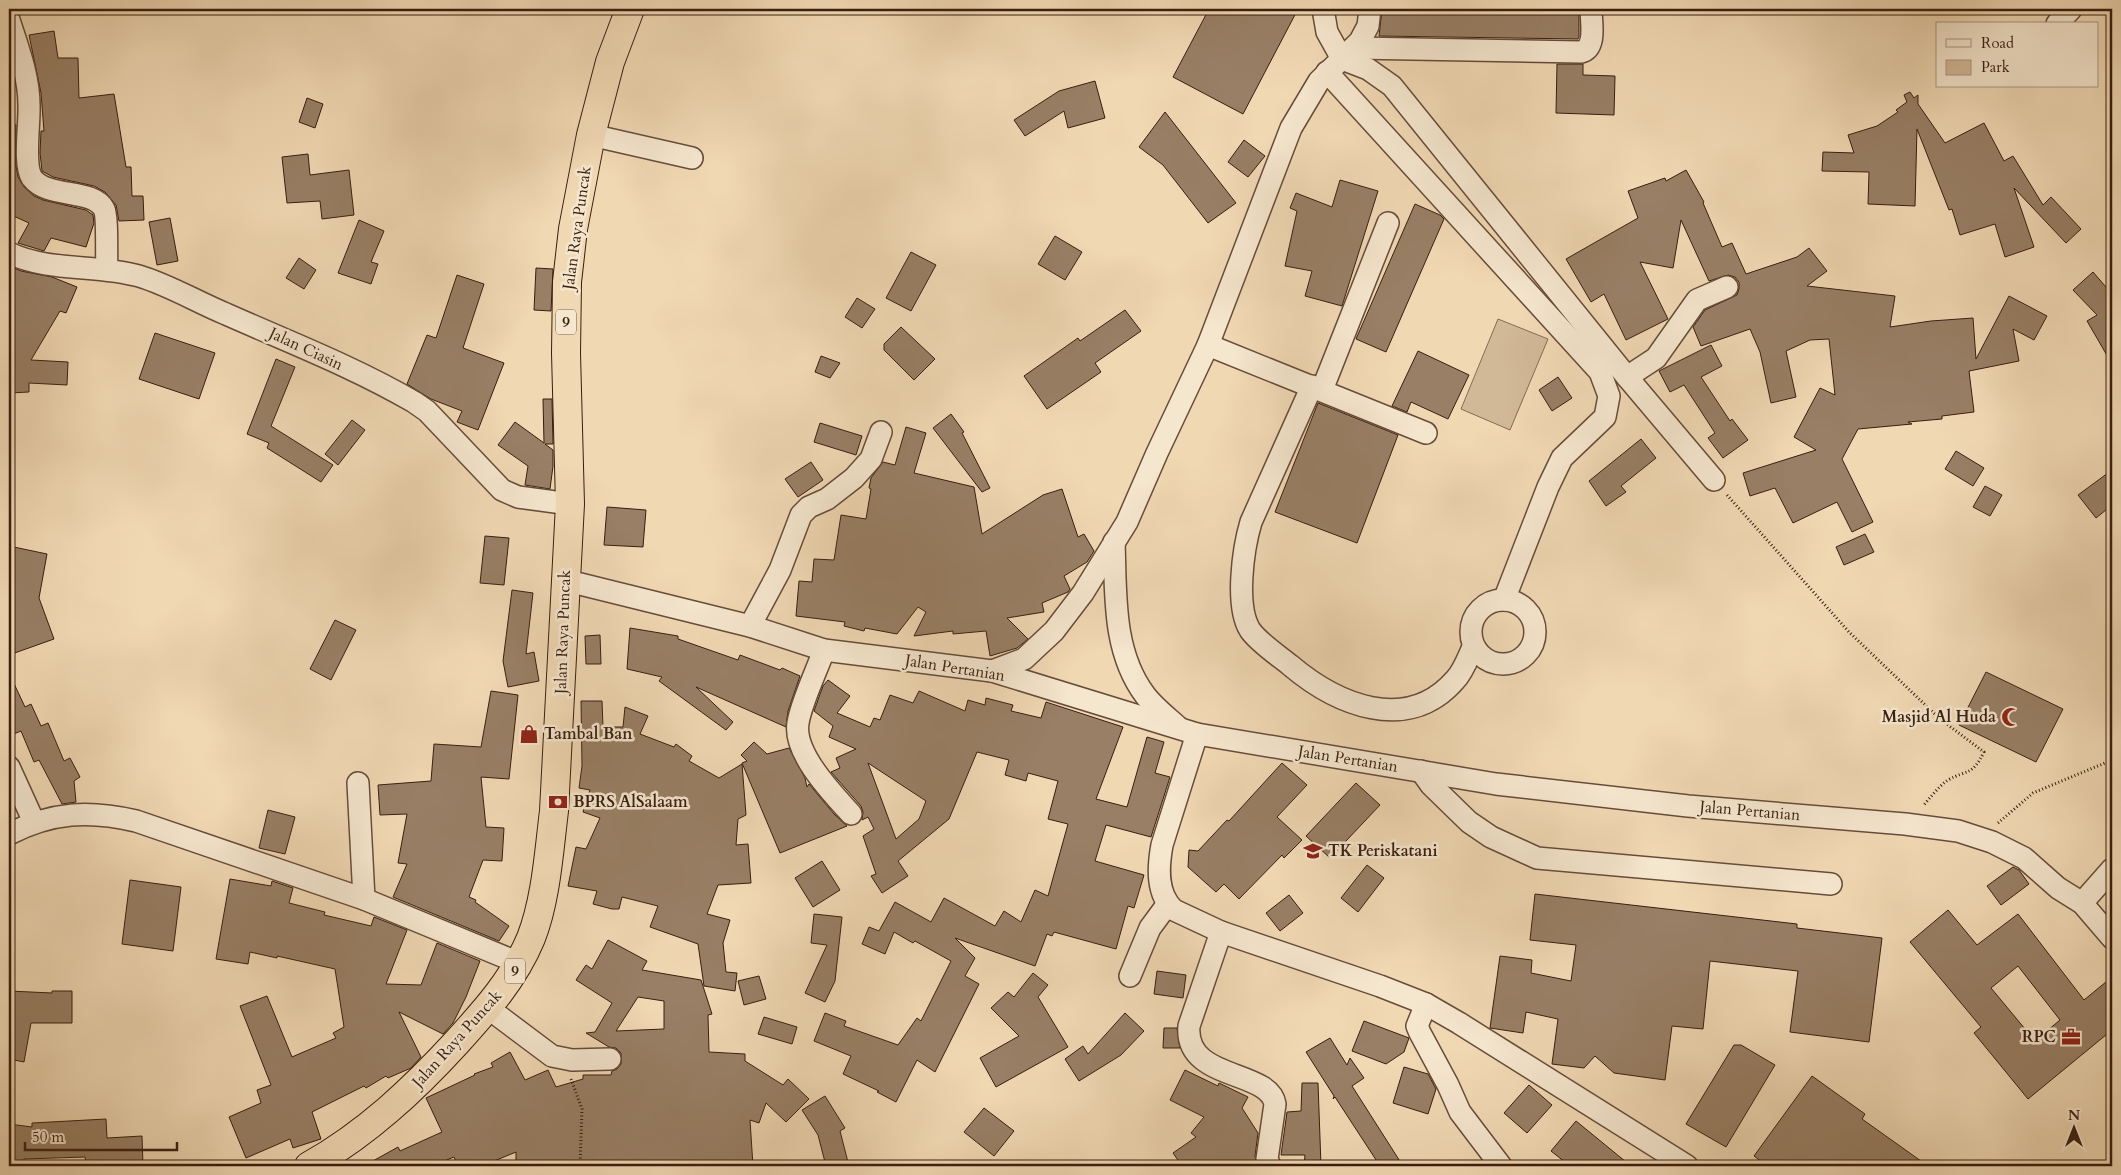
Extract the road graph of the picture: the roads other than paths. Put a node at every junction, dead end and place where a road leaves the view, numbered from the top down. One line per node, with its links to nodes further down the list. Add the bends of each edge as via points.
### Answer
1 (630, 9): 9 (highway, Jalan Raya Puncak / 9, via 610,62)
2 (1322, 9): 8 (street, via 1327,32)
3 (1370, 9): 8 (street, via 1368,26)
4 (1591, 9): 8 (street, via 1591,44 1581,52)
5 (2071, 9): 7 (street)
6 (9, 20): 13 (street, via 27,79 28,166 32,178 51,190 98,202 105,210)
7 (2059, 22)
8 (1341, 60): 15 (street, via 1290,128); 16 (street, via 1368,69 1392,86); 24 (street, via 1606,383 1609,396 1605,418 1562,458)
9 (591, 135): 10 (street); 21 (highway, Jalan Raya Puncak / 9, via 573,229 567,282)
10 (692, 158)
11 (1388, 224): 17 (street)
12 (9, 254): 13 (street, Jalan Ciasin, via 65,267)
13 (107, 270): 21 (street, Jalan Ciasin, via 152,281 287,339 401,395 427,411 502,490 518,497)
14 (1727, 287): 16 (street, via 1697,300 1656,358)
15 (1208, 345): 17 (street); 22 (street, via 1128,522)
16 (1627, 378): 20 (street)
17 (1317, 388): 19 (street); 26 (street, via 1251,522 1246,542 1243,600 1250,631 1303,676 1338,698 1383,710 1416,706 1440,695 1456,679)
18 (881, 432): 25 (street, via 871,460 854,478 827,500 808,507 801,515 780,570)
19 (1426, 433)
20 (1714, 480)
21 (570, 504): 23 (highway, Jalan Raya Puncak / 9)
22 (1114, 542): 28 (street, via 1065,618 1041,644 1024,659); 29 (street, via 1118,633 1130,667 1145,695)
23 (564, 580): 25 (street, Jalan Pertanian); 43 (highway, Jalan Raya Puncak / 9, via 554,811 538,914)
24 (1504, 600): 26 (street, via 1492,601 1475,615 1470,631); 26 (street, via 1522,606 1534,622 1534,641 1530,650 1524,657 1506,665 1479,656)
25 (750, 626): 27 (street, Jalan Pertanian)
26 (1473, 647)
27 (824, 650): 28 (street, Jalan Pertanian); 33 (street, via 798,721 798,736 810,764)
28 (992, 671): 29 (street, Jalan Pertanian)
29 (1189, 732): 31 (street, Jalan Pertanian); 40 (street, via 1161,853 1159,875)
30 (9, 767): 34 (street)
31 (1421, 772): 37 (street, via 1469,822 1490,837 1537,858); 39 (street, Jalan Pertanian, via 1688,806 1958,831 2006,847)
32 (358, 783): 38 (street)
33 (851, 814)
34 (34, 822): 35 (street); 38 (street, via 69,814 111,815)
35 (9, 834)
36 (2112, 869): 39 (street)
37 (1831, 884)
38 (364, 899): 43 (street)
39 (2082, 903): 42 (street, Jalan Pertanian)
40 (1168, 905): 41 (street, via 1180,914); 44 (street, via 1150,928)
41 (1221, 932): 45 (street); 49 (street, via 1189,1026 1189,1041 1192,1050 1202,1060 1263,1088 1273,1097 1275,1104 1267,1159)
42 (2112, 938)
43 (520, 963): 46 (highway, Jalan Raya Puncak / 9)
44 (1130, 976)
45 (1426, 1004): 50 (street, via 1417,1026 1420,1033 1460,1112); 51 (street)
46 (488, 1008): 47 (street, via 547,1054 564,1060); 48 (highway, Jalan Raya Puncak / 9, via 423,1078 387,1111 359,1134)
47 (610, 1059)
48 (309, 1166)
49 (1270, 1166)
50 (1500, 1166)
51 (1687, 1166)

